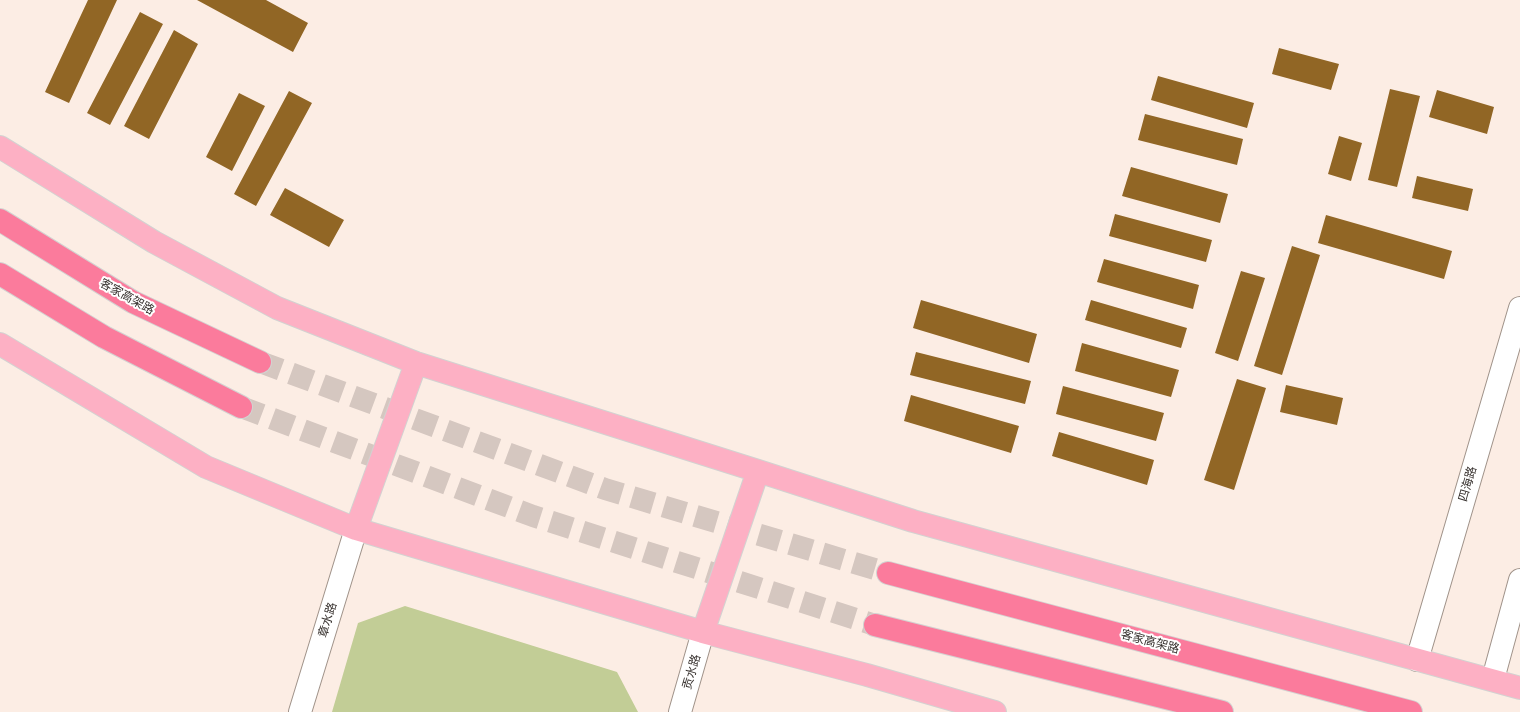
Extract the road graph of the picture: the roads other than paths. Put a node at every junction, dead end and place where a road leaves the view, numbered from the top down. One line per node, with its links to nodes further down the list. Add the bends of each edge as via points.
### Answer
1 (0, 147): 7 (main road, via 154,242 277,308)
2 (0, 220): 6 (highway, 客家高架路, via 133,302)
3 (0, 274): 8 (highway, via 104,337)
4 (1520, 308): 15 (street, 四海路)
5 (0, 344): 10 (main road, via 206,467)
6 (260, 362)
7 (416, 363): 9 (main road); 10 (main road)
8 (240, 407)
9 (758, 471): 14 (main road); 15 (main road, via 913,521)
10 (356, 529): 14 (main road); 18 (street, 章水路)
11 (888, 573): 22 (highway, 客家高架路)
12 (1520, 580): 16 (street)
13 (875, 625): 21 (highway)
14 (703, 632): 19 (street, 贡水路); 20 (main road)
15 (1417, 660): 16 (main road)
16 (1493, 680): 17 (main road)
17 (1520, 688)
18 (300, 712)
19 (680, 712)
20 (995, 712)
21 (1222, 712)
22 (1411, 712)

